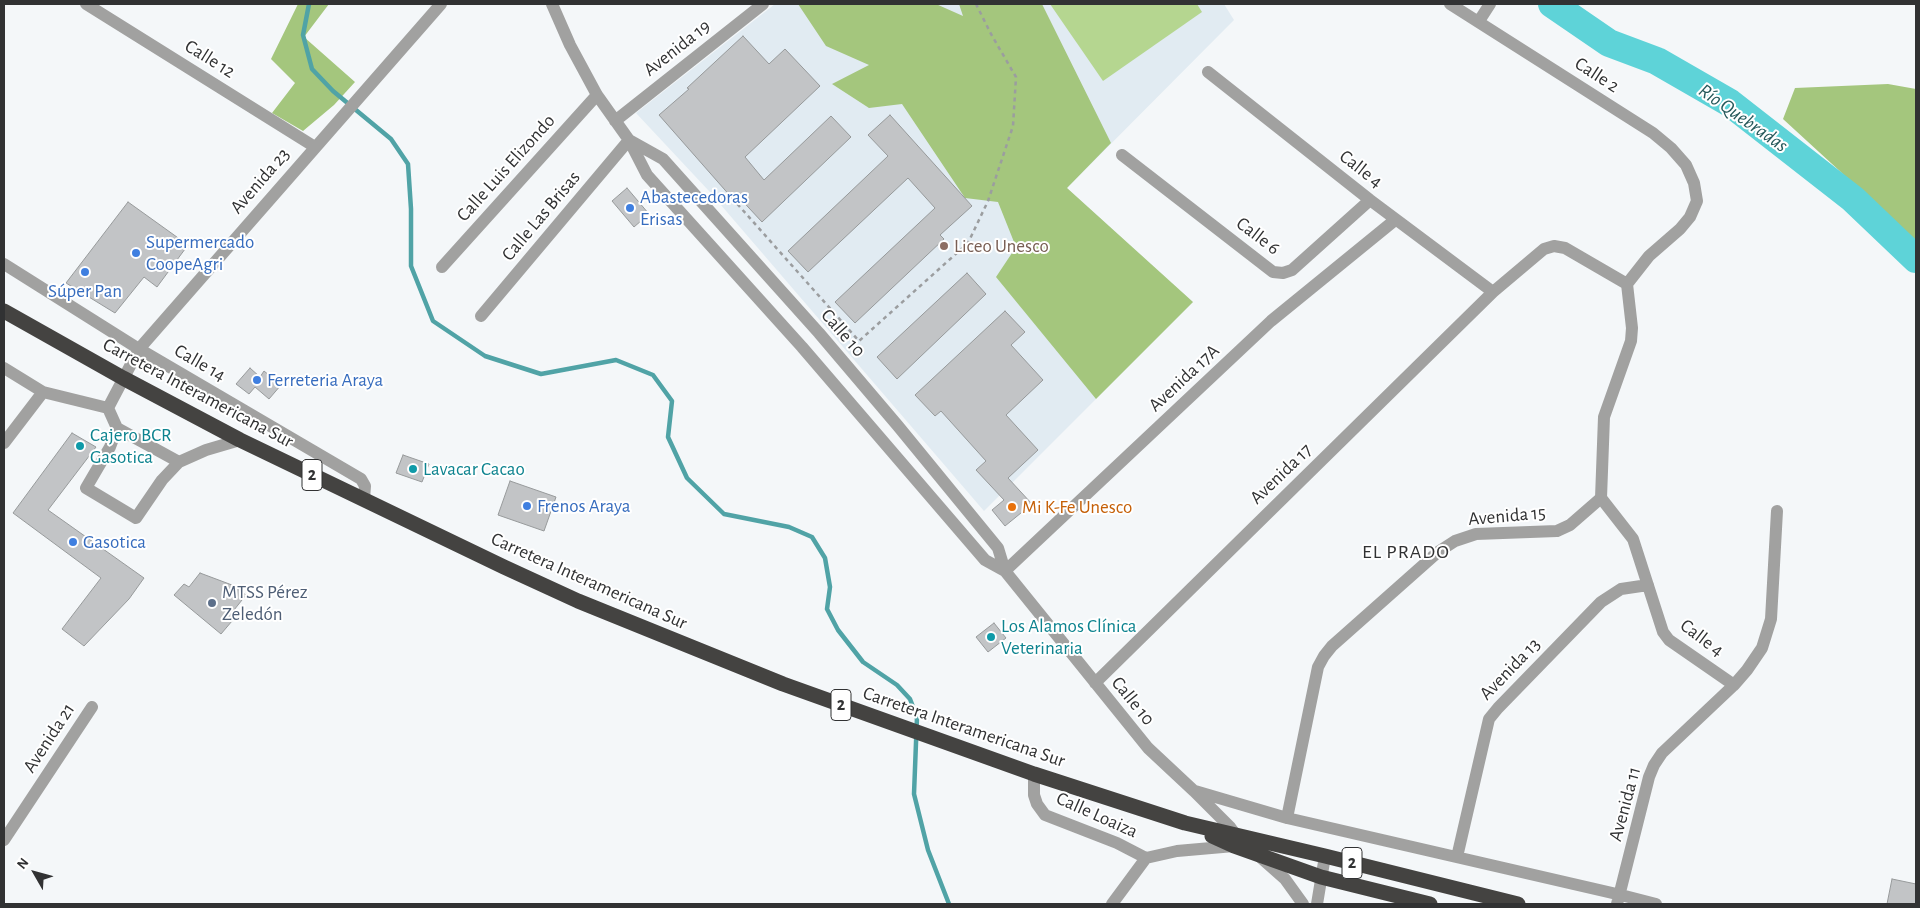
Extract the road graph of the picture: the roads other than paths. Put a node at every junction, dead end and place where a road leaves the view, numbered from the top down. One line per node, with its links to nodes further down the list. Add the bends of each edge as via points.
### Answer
1 (86, 4): 12 (street, Calle 12)
2 (441, 4): 12 (street, Avenida 23)
3 (552, 4): 9 (street, Calle 10)
4 (763, 4): 10 (street, Avenida 19)
5 (1450, 4): 7 (street, Calle 2)
6 (1490, 4): 7 (street)
7 (1479, 21): 18 (street, Calle 2, via 1653,133 1686,165 1697,201 1690,217 1649,256)
8 (1208, 72): 14 (street, Calle 4)
9 (597, 95): 10 (street, Calle 10); 17 (street, Calle Luis Elizondo)
10 (615, 121): 11 (street, Calle 10)
11 (629, 140): 21 (street, Calle Las Brisas); 34 (street, Calle 10, via 647,175 802,347 985,560); 34 (street, Calle 10, via 663,159 819,333 998,548)
12 (314, 147): 22 (street, Avenida 23)
13 (1122, 155): 14 (street, Calle 6, via 1273,272 1292,270)
14 (1370, 200): 15 (street, Calle 4)
15 (1396, 220): 19 (street, Calle 4); 34 (street, Avenida 17A, via 1271,321)
16 (4, 264): 22 (street, Calle 14)
17 (442, 267)
18 (1627, 284): 19 (street, Avenida 17, via 1565,248 1554,246 1544,249); 31 (street, via 1631,341 1604,417)
19 (1493, 292): 36 (street, Avenida 17)
20 (4, 311): 24 (highway, Carretera Interamericana Sur / 2)
21 (481, 316)
22 (139, 349): 24 (street, Avenida 23); 32 (street, Calle 14, via 361,478 365,486)
23 (4, 368): 25 (street)
24 (123, 378): 26 (street, Avenida 23); 28 (highway, Carretera Interamericana Sur / 2)
25 (43, 392): 26 (street); 29 (street)
26 (108, 408): 27 (street)
27 (117, 428): 30 (street); 30 (street, via 110,447 86,488 136,518 162,480)
28 (240, 440): 30 (street); 32 (highway, Carretera Interamericana Sur / 2)
29 (4, 443)
30 (179, 462)
31 (1601, 498): 35 (street, Calle 4, via 1633,539); 41 (street, Avenida 15, via 1570,526 1557,531 1476,534 1455,541 1438,552 1332,646 1318,667)
32 (364, 499): 39 (highway, Carretera Interamericana Sur / 2, via 578,601 783,684)
33 (1777, 512): 37 (street, Avenida 11, via 1771,619 1762,648)
34 (1005, 571): 36 (street, Calle 10)
35 (1648, 585): 37 (street, Calle 4, via 1663,632 1669,640); 46 (street, Avenida 13, via 1621,589 1601,602 1489,719)
36 (1095, 683): 40 (street, Calle 10, via 1148,748)
37 (1734, 685): 49 (street, Avenida 11, via 1662,753 1654,765)
38 (92, 707): 42 (street, Avenida 21)
39 (1034, 774): 43 (highway, Carretera Interamericana Sur / 2); 47 (street, Calle Loaiza, via 1034,795 1045,815)
40 (1194, 791): 41 (street); 43 (street, Calle 10)
41 (1287, 818): 46 (street)
42 (4, 840)
43 (1235, 840): 44 (highway, Carretera Interamericana Sur / 2); 45 (highway, Carretera Interamericana Sur / 2); 47 (street, Calle Loaiza)
44 (1255, 853): 48 (highway, Carretera Interamericana Sur / 2); 51 (street, via 1285,879)
45 (1325, 856): 48 (street); 54 (highway, Carretera Interamericana Sur / 2)
46 (1456, 857): 49 (street)
47 (1146, 858): 50 (street, Calle Loaiza)
48 (1321, 877): 52 (street); 53 (highway, Carretera Interamericana Sur / 2)
49 (1619, 899): 55 (street)
50 (1112, 904)
51 (1303, 904)
52 (1317, 904)
53 (1430, 904)
54 (1518, 904)
55 (1656, 904)

